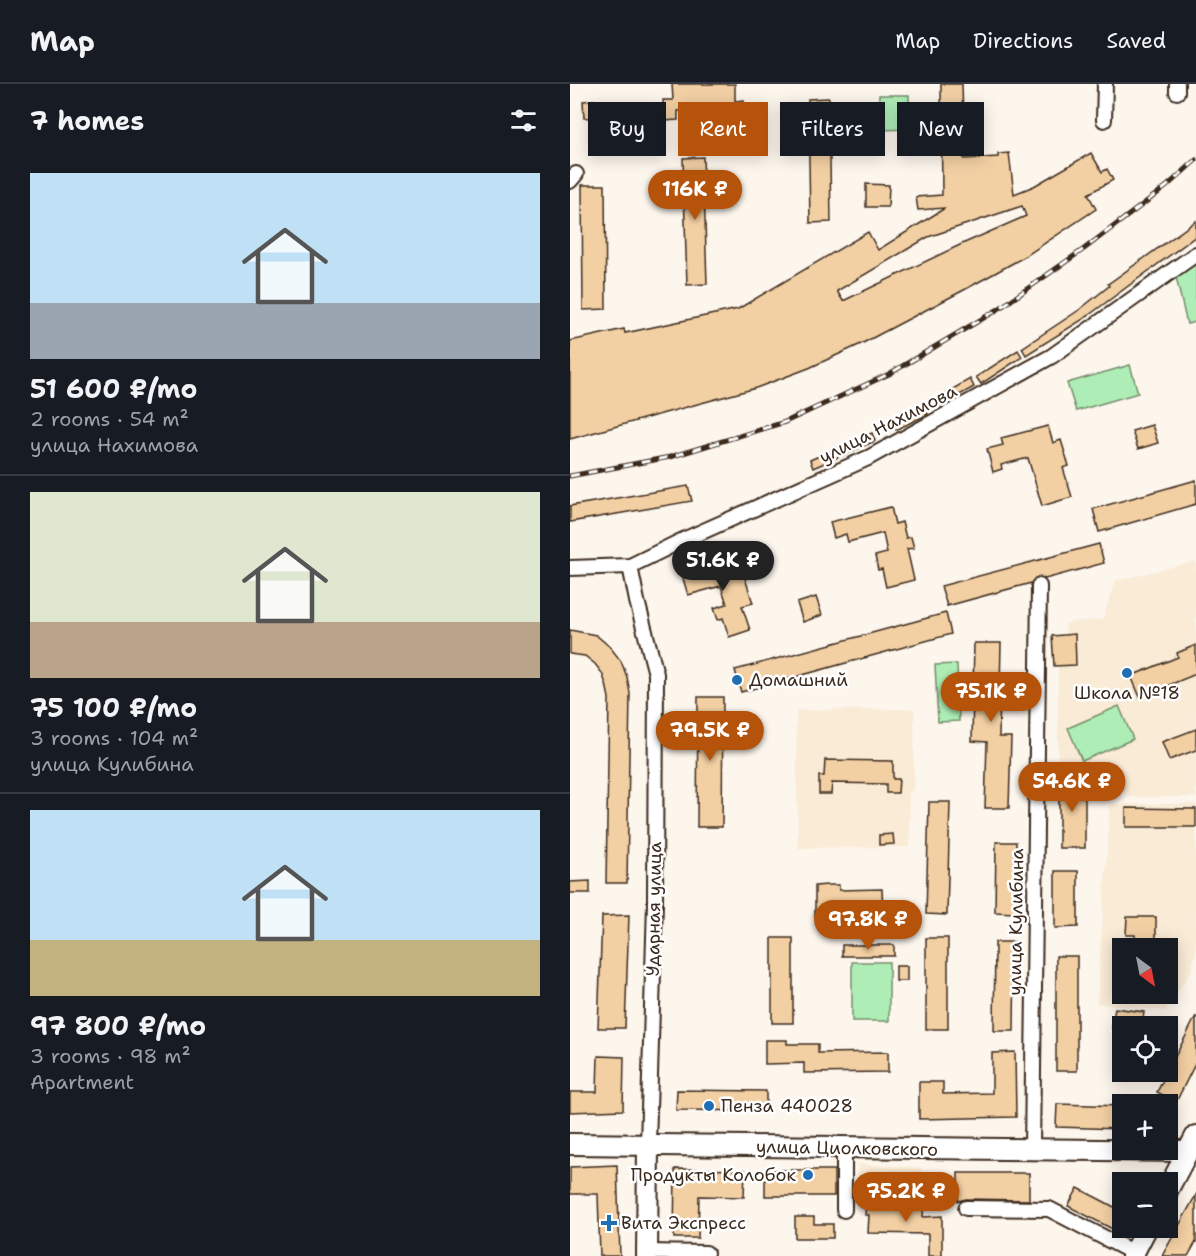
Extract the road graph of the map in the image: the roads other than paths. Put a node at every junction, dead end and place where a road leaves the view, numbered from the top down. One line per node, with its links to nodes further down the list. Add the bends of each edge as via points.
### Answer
1 (1105, 84): 2 (street)
2 (1104, 120)
3 (1196, 254): 4 (street, улица Нахимова, via 1052,356 976,399 868,458)
4 (630, 566): 5 (street, улица Нахимова); 8 (street, Ударная улица, via 657,674)
5 (570, 568)
6 (1039, 586): 11 (street, улица Кулибина)
7 (570, 1144): 8 (main road, улица Циолковского)
8 (648, 1145): 10 (main road, улица Циолковского); 17 (main road, Ударная улица)
9 (1194, 1146): 11 (main road, улица Циолковского); 12 (main road)
10 (844, 1148): 11 (main road, улица Циолковского); 14 (street)
11 (1032, 1150)
12 (1178, 1173)
13 (966, 1209): 18 (street, via 1049,1209)
14 (844, 1210)
15 (1141, 1238): 18 (main road)
16 (706, 1253): 17 (street)
17 (647, 1254)
18 (1133, 1254)

